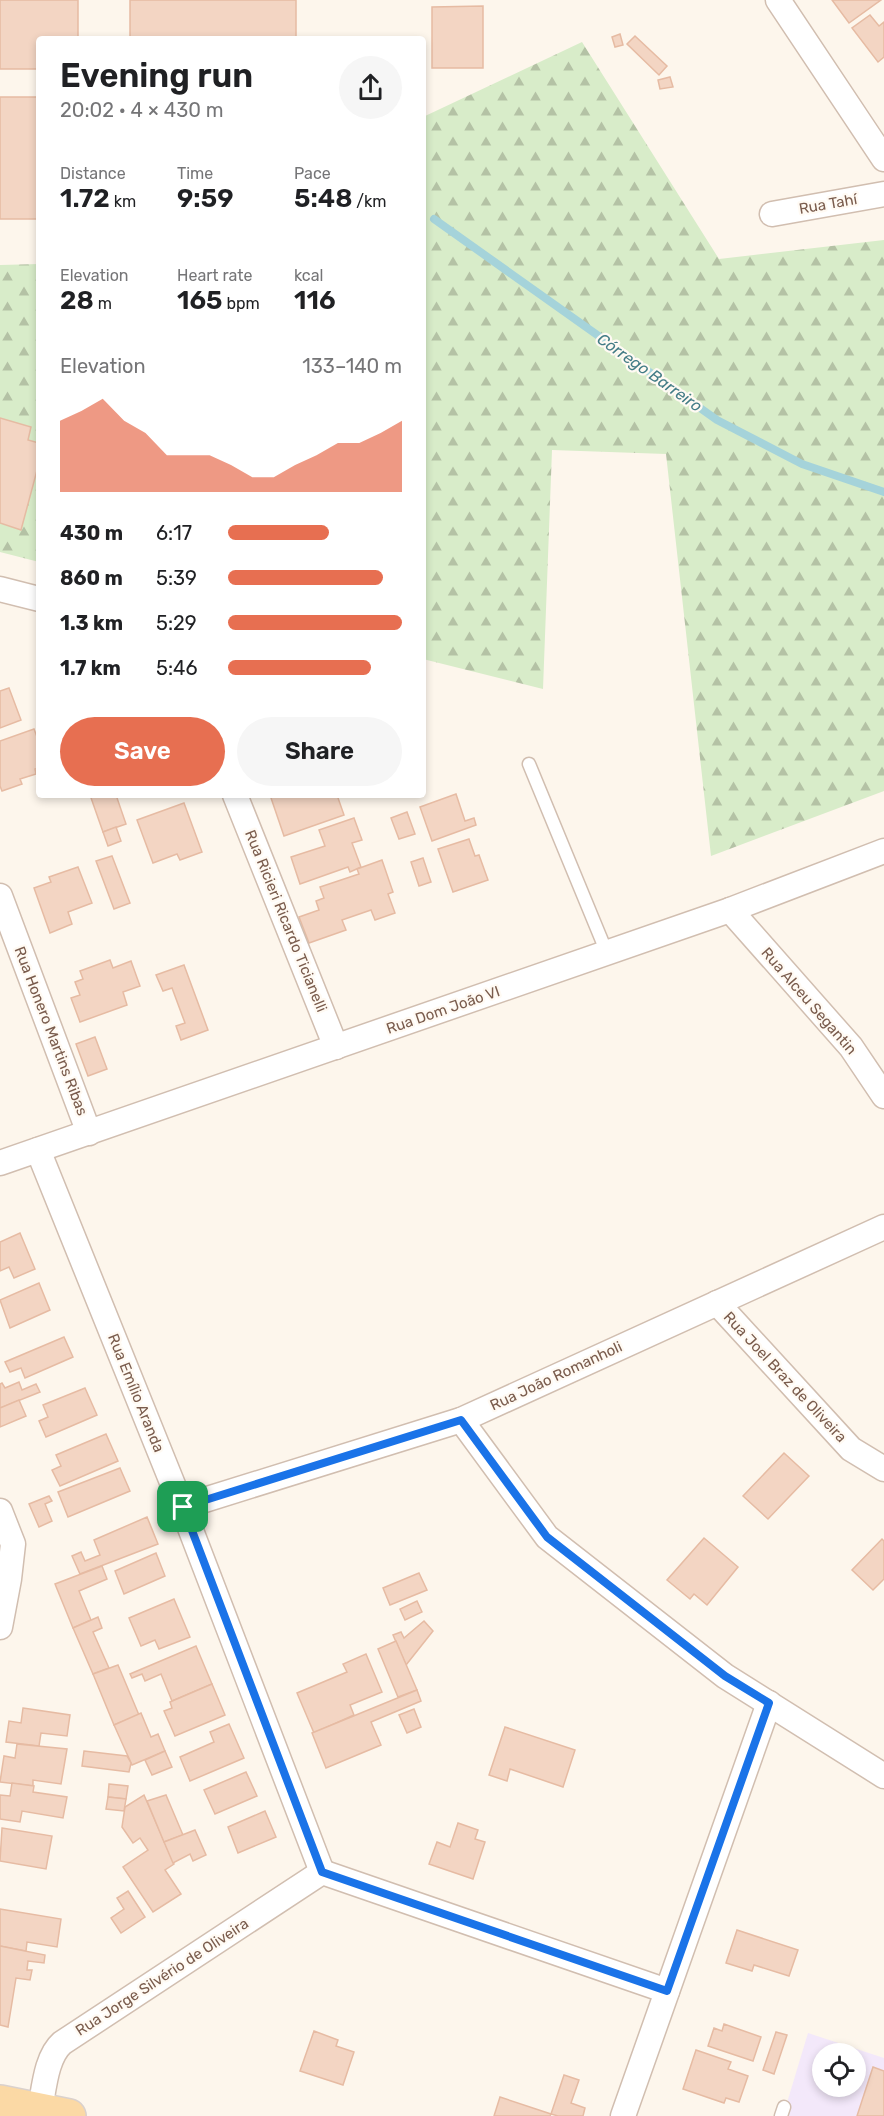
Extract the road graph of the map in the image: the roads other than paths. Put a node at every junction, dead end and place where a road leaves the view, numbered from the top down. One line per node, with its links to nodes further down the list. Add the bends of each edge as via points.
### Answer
1 (778, 0): 2 (street)
2 (884, 159)
3 (884, 194): 4 (street, Rua Tahí)
4 (772, 214)
5 (0, 588): 6 (street)
6 (36, 598)
7 (529, 764): 12 (lane)
8 (236, 798): 13 (street, Rua Ricieri Ricardo Ticianelli)
9 (884, 851): 11 (street, Rua Dom João VI)
10 (0, 896): 15 (street, Rua Honero Martins Ribas)
11 (730, 910): 12 (street, Rua Dom João VI); 14 (street, Rua Alceu Segantin, via 851,1047)
12 (607, 953): 13 (street, Rua Dom João VI)
13 (336, 1047): 15 (street, Rua Dom João VI)
14 (884, 1096)
15 (89, 1133): 16 (street, Rua Dom João VI)
16 (38, 1150): 17 (street, Rua Dom João VI); 22 (street, Rua Emílio Aranda)
17 (0, 1163)
18 (884, 1227): 19 (street, Rua João Romanholi)
19 (717, 1303): 20 (street, Rua João Romanholi); 21 (street, Rua Joel Braz de Oliveira, via 851,1449)
20 (461, 1420): 22 (street, Rua João Romanholi); 25 (street, via 547,1537 725,1676)
21 (884, 1469)
22 (183, 1507): 27 (street, Rua Emílio Aranda)
23 (0, 1511): 24 (street, via 13,1544)
24 (0, 1627)
25 (769, 1703): 26 (street); 28 (street)
26 (884, 1776)
27 (322, 1872): 28 (street); 30 (street, Rua Jorge Silvério de Oliveira, via 57,2048 51,2062)
28 (667, 1991): 31 (street)
29 (0, 2102): 30 (main road)
30 (50, 2114)
31 (623, 2116)

